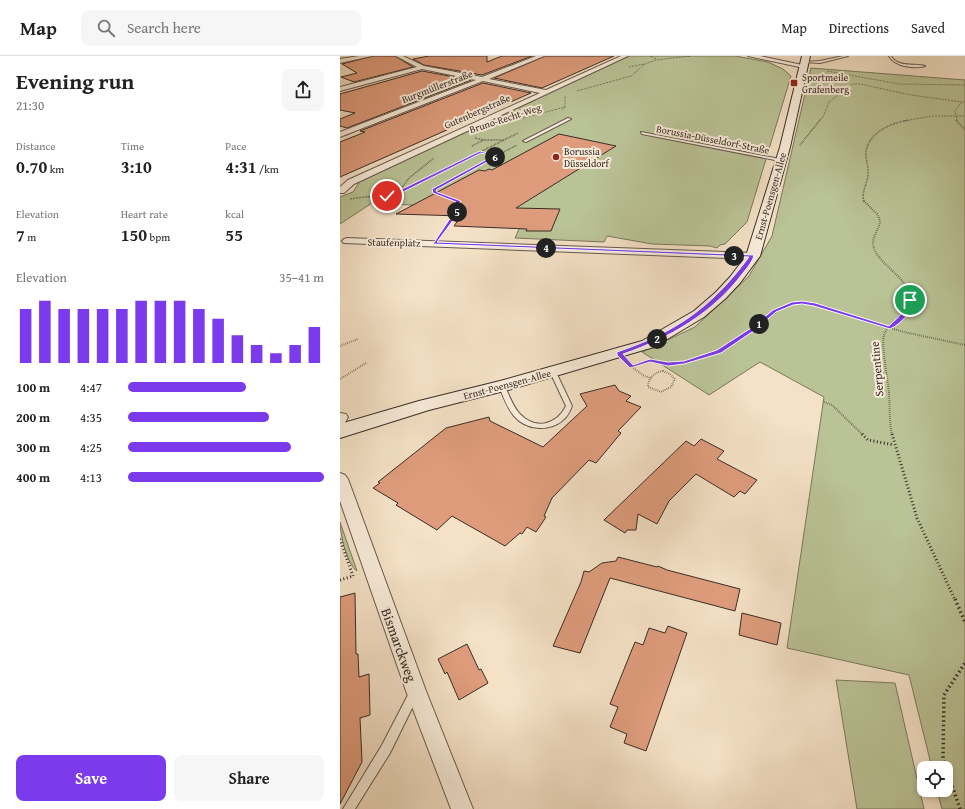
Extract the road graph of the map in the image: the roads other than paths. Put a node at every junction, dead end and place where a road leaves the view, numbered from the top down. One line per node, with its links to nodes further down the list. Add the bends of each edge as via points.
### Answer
1 (369, 56): 8 (street)
2 (399, 56): 11 (street)
3 (541, 56): 12 (street, Burgmüllerstraße)
4 (624, 56): 14 (street, Gutenbergstraße)
5 (751, 56): 9 (street)
6 (847, 56): 9 (lane)
7 (890, 56): 10 (lane, via 892,61 898,63)
8 (340, 61)
9 (805, 62): 19 (street, Ernst-Poensgen-Allee)
10 (924, 66)
11 (422, 67): 12 (street); 13 (street)
12 (483, 79): 14 (street); 17 (street, Burgmüllerstraße)
13 (340, 88)
14 (547, 92): 20 (street, Gutenbergstraße, via 351,182)
15 (569, 119): 18 (lane)
16 (642, 134): 19 (lane, Borussia-Düsseldorf-Straße)
17 (340, 135)
18 (525, 141)
19 (782, 153): 22 (street, Ernst-Poensgen-Allee)
20 (341, 191)
21 (347, 241): 22 (street, Staufenplatz)
22 (753, 256): 23 (street, Ernst-Poensgen-Allee, via 730,285 680,328 619,354)
23 (553, 372): 24 (street, Ernst-Poensgen-Allee); 24 (lane, via 569,406 567,413 558,423 531,425 518,416)
24 (502, 386): 25 (street, Ernst-Poensgen-Allee, via 425,405)
25 (340, 421)
26 (340, 479): 27 (street, Bismarckweg)
27 (416, 691): 28 (lane, via 386,749); 29 (street, Bismarckweg)
28 (349, 809)
29 (462, 809)

